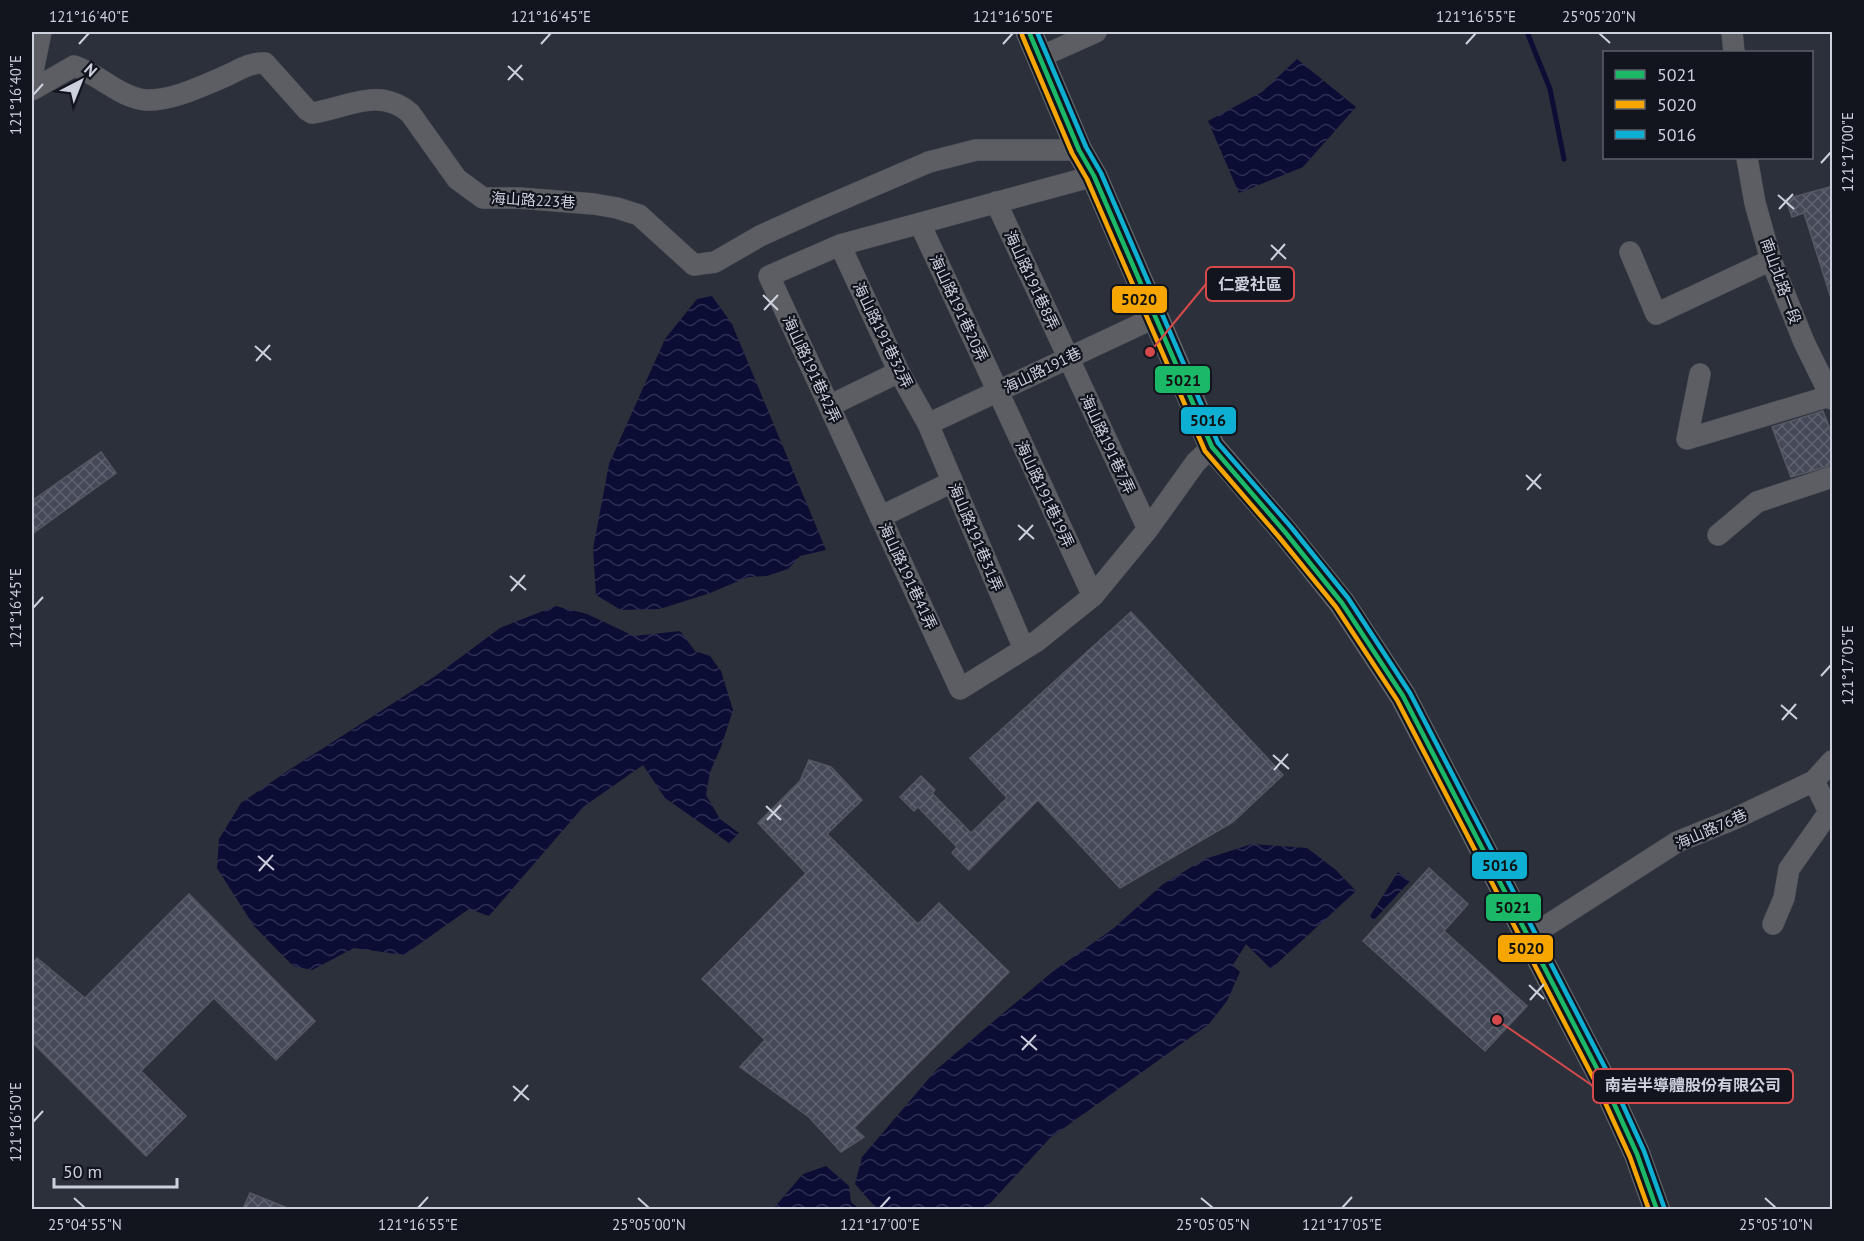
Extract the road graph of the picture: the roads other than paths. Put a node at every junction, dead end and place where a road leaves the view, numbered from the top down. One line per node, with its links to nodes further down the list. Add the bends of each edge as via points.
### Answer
1 (41, 32): 7 (street)
2 (1029, 32): 6 (main road)
3 (1096, 32): 6 (street)
4 (1732, 32): 5 (street)
5 (1734, 51)
6 (1040, 57): 9 (main road)
7 (32, 76)
8 (32, 90): 9 (street, 海山路223巷, via 74,66 90,71 133,97 161,99 206,85 256,62 265,63 312,113 363,100 389,100 400,105 411,113 457,179 483,198 617,208 639,215 694,265 716,262 760,236 929,162 976,150)
9 (1079, 150): 11 (main road)
10 (1746, 159): 16 (street, 南山北路一段)
11 (1094, 176): 12 (street); 17 (main road)
12 (996, 202): 13 (street); 18 (street, 海山路191巷8弄)
13 (920, 224): 14 (street); 21 (street, 海山路191巷20弄)
14 (840, 245): 19 (street, 海山路191巷32弄); 23 (street, 海山路191巷42弄, via 769,276)
15 (1630, 252): 16 (street, via 1656,314)
16 (1771, 261): 22 (street, 南山北路一段)
17 (1156, 316): 18 (street, 海山路191巷); 25 (main road)
18 (1068, 358): 21 (street, 海山路191巷); 30 (street, 海山路191巷7弄)
19 (899, 372): 23 (street); 24 (street, 海山路191巷32弄)
20 (1700, 374): 22 (street, via 1687,439)
21 (998, 392): 24 (street, 海山路191巷); 32 (street, 海山路191巷19弄)
22 (1831, 398)
23 (829, 406): 26 (street, 海山路191巷42弄)
24 (928, 424): 28 (street, 海山路191巷31弄)
25 (1212, 447): 30 (street, via 1196,462); 37 (main road, via 1342,603 1397,687)
26 (855, 463): 29 (street, 海山路191巷41弄)
27 (1833, 477): 31 (street, via 1757,502)
28 (952, 482): 29 (street); 33 (street, 海山路191巷31弄)
29 (880, 517): 33 (street, 海山路191巷41弄, via 960,689)
30 (1148, 529): 32 (street)
31 (1718, 535)
32 (1093, 596): 33 (street)
33 (1024, 649)
34 (1833, 761): 35 (street, 海山路76巷)
35 (1814, 781): 36 (street, via 1829,812 1789,869 1784,898); 37 (street, 海山路76巷, via 1677,842)
36 (1773, 924)
37 (1529, 937): 38 (main road, via 1605,1084)
38 (1657, 1209)

